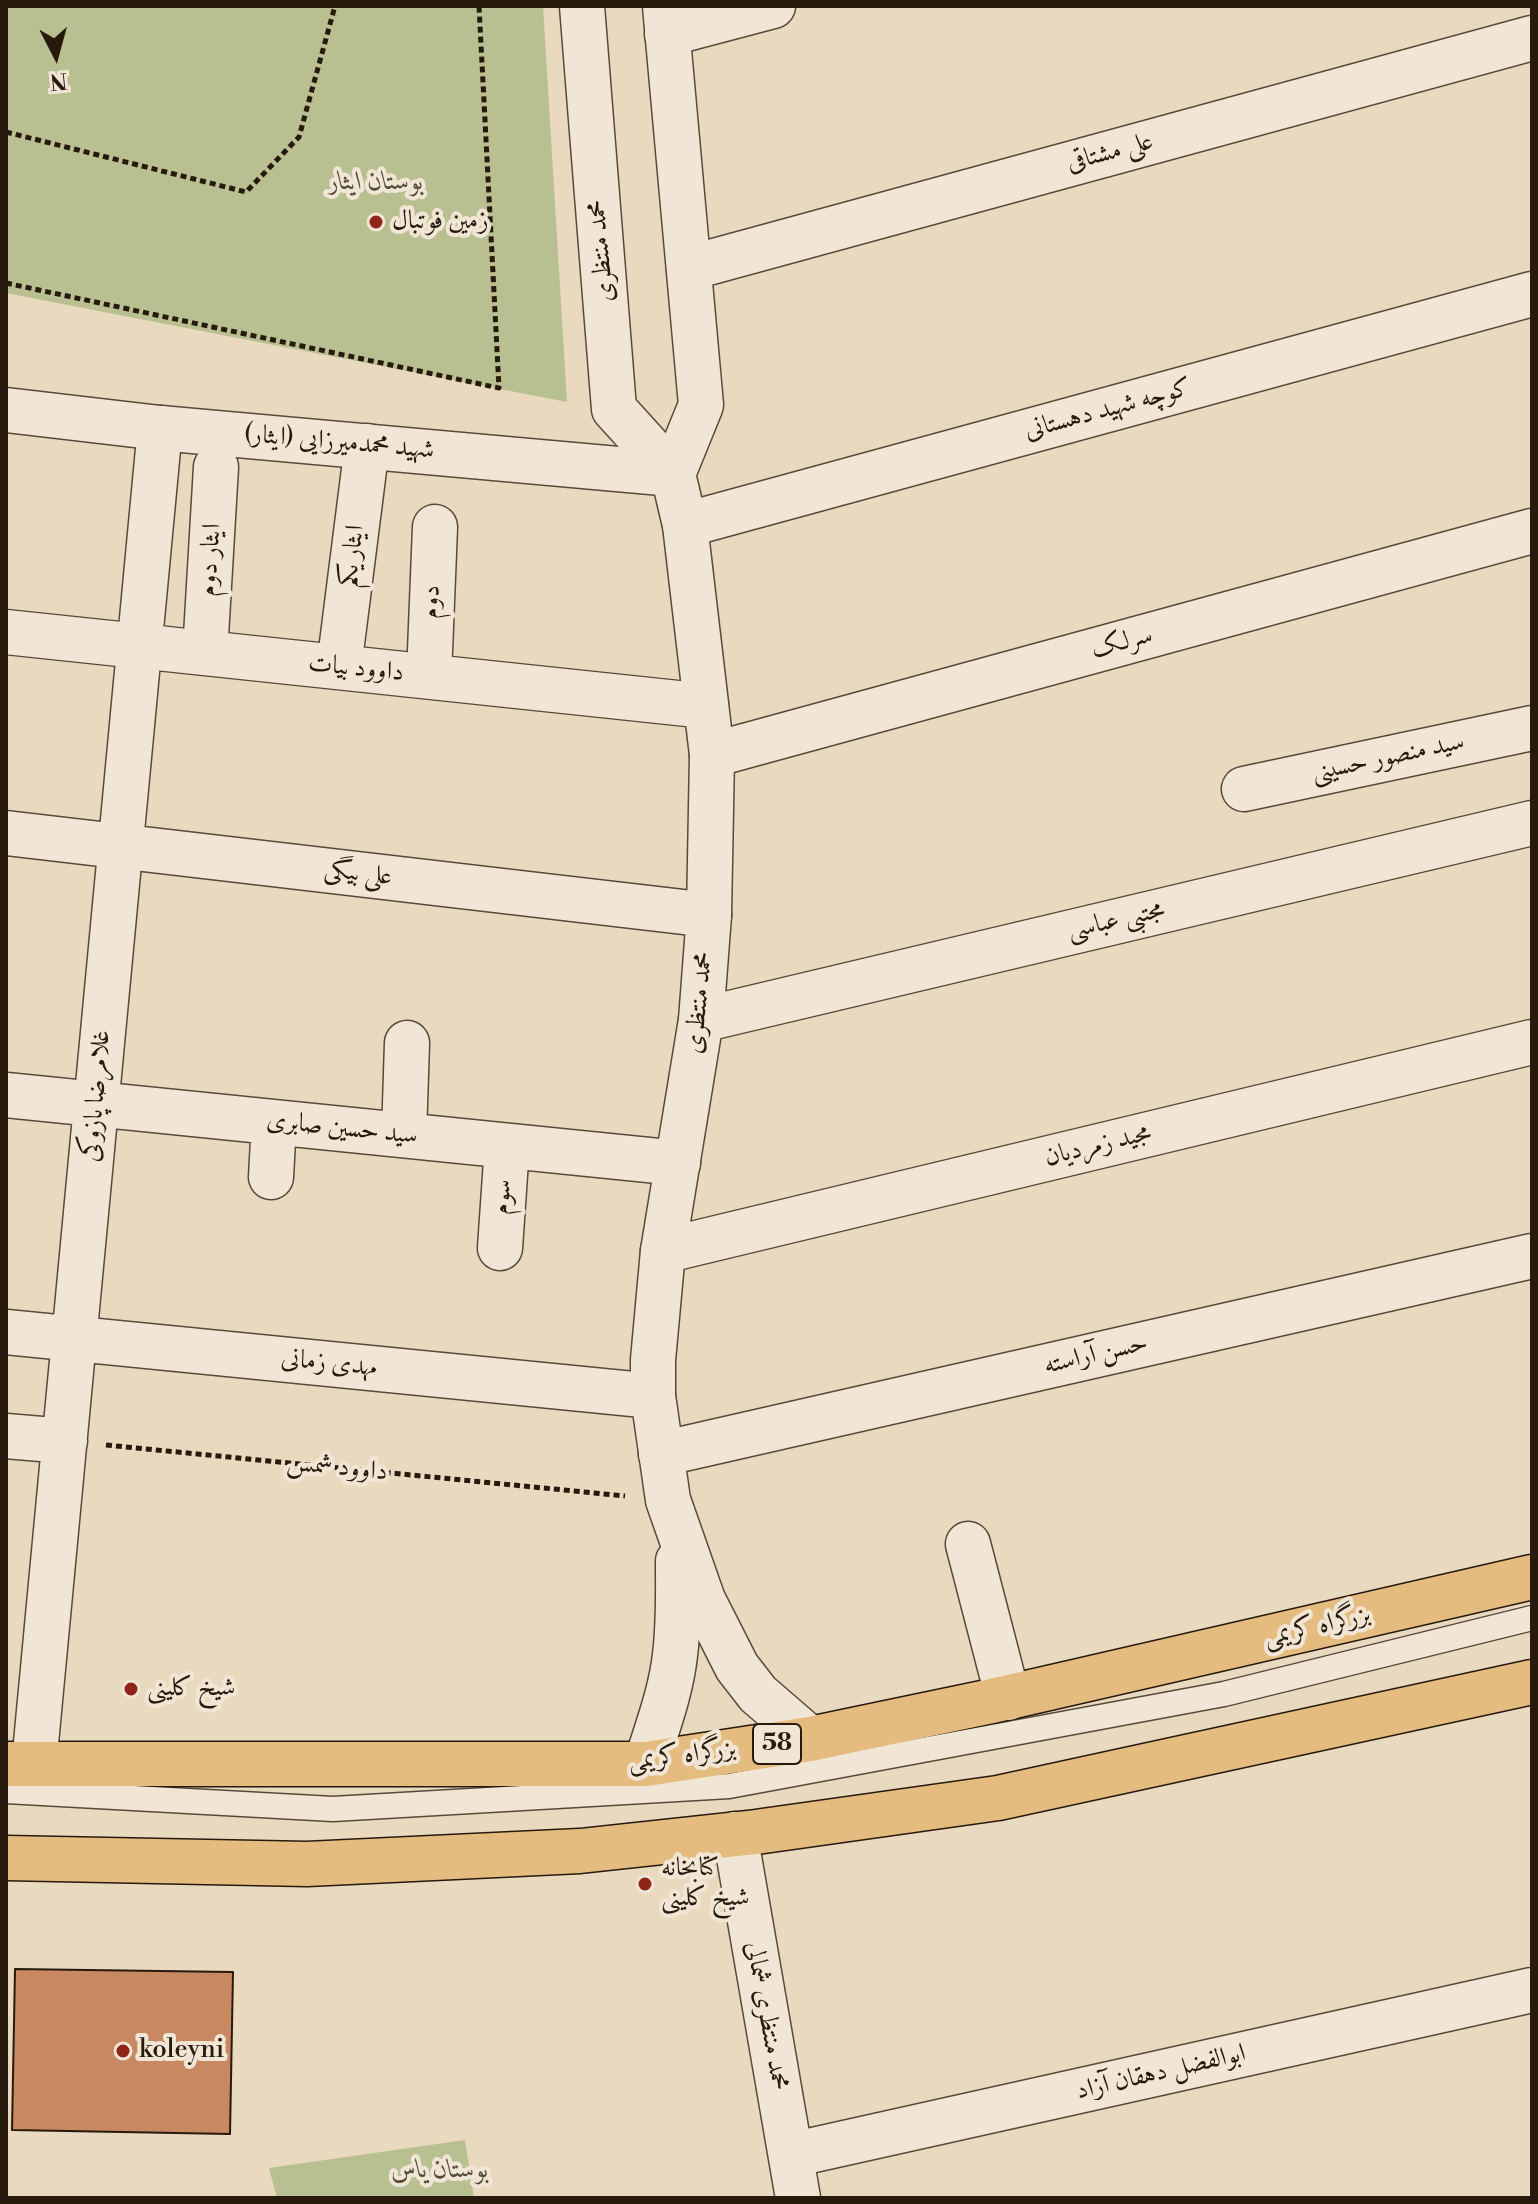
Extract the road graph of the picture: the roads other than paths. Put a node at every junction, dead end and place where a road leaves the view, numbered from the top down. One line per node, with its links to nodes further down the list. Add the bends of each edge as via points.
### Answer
1 (582, 6): 11 (street, محمد منتظری, via 614,409)
2 (773, 6): 3 (street)
3 (666, 20): 5 (street)
4 (1532, 38): 5 (street, علی مشتاقی)
5 (689, 268): 11 (street, via 701,405)
6 (1532, 294): 12 (street, کوچه شهید دهستانی)
7 (6, 410): 8 (street, شهید محمدمیرزایی (ایثار))
8 (160, 428): 9 (street, شهید محمدمیرزایی (ایثار)); 16 (street, غلامرضا پازوکی)
9 (367, 446): 11 (street, شهید محمدمیرزایی (ایثار)); 18 (street, ایثار یکم)
10 (216, 467): 17 (street, ایثار دوم)
11 (673, 474): 12 (street, محمد منتظری)
12 (685, 525): 20 (street, محمد منتظری)
13 (435, 527): 19 (street, دوم)
14 (1532, 531): 22 (street, سرلک)
15 (6, 632): 16 (street, داوود بیات)
16 (140, 646): 17 (street, داوود بیات); 26 (street, غلامرضا پازوکی)
17 (205, 653): 18 (street, داوود بیات)
18 (339, 667): 19 (street, داوود بیات)
19 (429, 676): 20 (street, داوود بیات)
20 (706, 706): 22 (street, محمد منتظری)
21 (1532, 728): 23 (street, سید منصور حسینی)
22 (712, 755): 27 (street, محمد منتظری)
23 (1244, 789)
24 (1532, 823): 28 (street, مجتبی عباسی)
25 (6, 833): 26 (street, علی بیگی)
26 (121, 846): 27 (street, علی بیگی); 32 (street, غلامرضا پازوکی)
27 (709, 915): 28 (street, محمد منتظری)
28 (701, 1020): 36 (street, محمد منتظری)
29 (1532, 1042): 39 (street, مجید زمردیان)
30 (407, 1043): 34 (street)
31 (6, 1095): 32 (street, سید حسین صابری)
32 (96, 1104): 33 (street, سید حسین صابری); 42 (street, غلامرضا پازوکی)
33 (274, 1122): 34 (street, سید حسین صابری); 37 (street)
34 (404, 1135): 35 (street, سید حسین صابری)
35 (507, 1146): 36 (street, سید حسین صابری); 38 (street, سوم)
36 (678, 1163): 39 (street, محمد منتظری)
37 (271, 1177)
38 (500, 1248)
39 (663, 1251): 43 (street, محمد منتظری)
40 (1532, 1256): 46 (street, حسن آراسته)
41 (6, 1332): 42 (street, مهدی زمانی)
42 (75, 1339): 43 (street, مهدی زمانی); 45 (street, غلامرضا پازوکی)
43 (653, 1396): 46 (street, محمد منتظری)
44 (6, 1436): 45 (street)
45 (65, 1441): 55 (street, غلامرضا پازوکی)
46 (661, 1454): 47 (street, محمد منتظری)
47 (673, 1515): 53 (street, محمد منتظری, via 703,1600 737,1667 758,1694); 54 (street, محمد منتظری, via 675,1656)
48 (968, 1544): 52 (street)
49 (1532, 1577): 52 (highway, بزرگراه کریمی / 58)
50 (1532, 1618): 55 (lane, via 1224,1694 729,1786 333,1809)
51 (1532, 1682): 56 (highway, via 998,1798)
52 (1008, 1698): 53 (highway, بزرگراه کریمی / 58)
53 (810, 1739): 54 (highway, بزرگراه کریمی / 58)
54 (646, 1764): 55 (highway, بزرگراه کریمی / 58)
55 (15, 1773)
56 (735, 1834): 57 (highway, via 580,1851 307,1864); 59 (street, محمد منتظری شمالی)
57 (6, 1858)
58 (1532, 1990): 59 (street, ابوالفضل دهقان آزاد)
59 (791, 2155): 60 (street, محمد منتظری شمالی)
60 (798, 2198)

